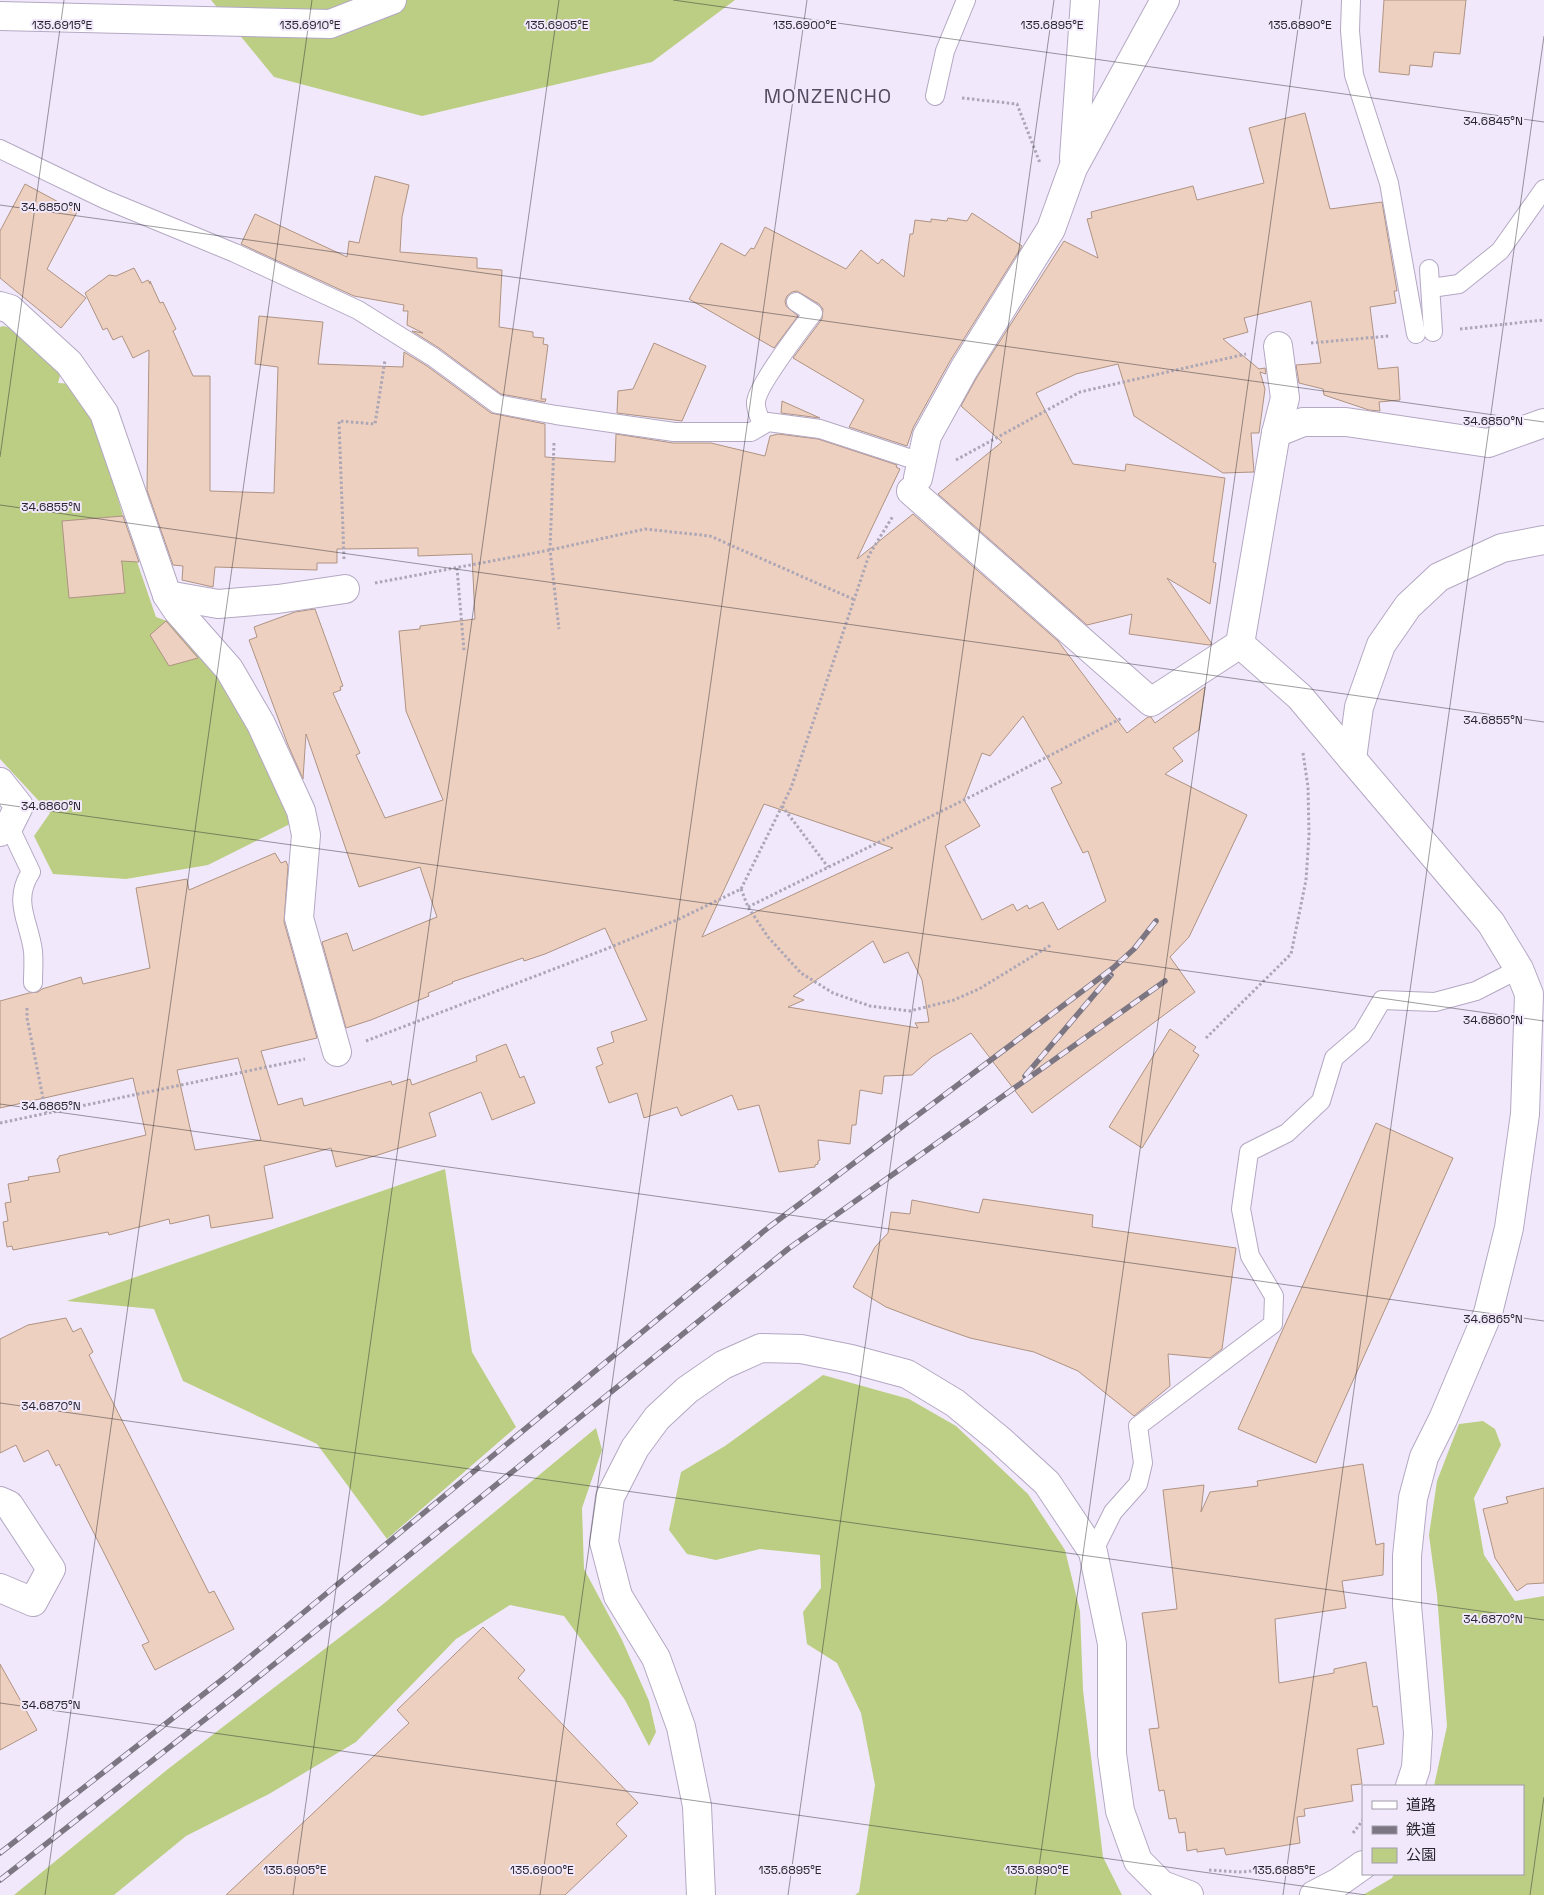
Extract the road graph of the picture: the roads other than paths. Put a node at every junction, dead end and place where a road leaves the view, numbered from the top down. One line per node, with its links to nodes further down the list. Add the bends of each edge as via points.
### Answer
1 (392, 0): 6 (street, via 330,24)
2 (966, 0): 7 (lane, via 944,51)
3 (1085, 0): 9 (street)
4 (1165, 0): 9 (street)
5 (1351, 0): 16 (lane, via 1354,75 1389,183)
6 (0, 16)
7 (935, 96)
8 (0, 149): 19 (lane, via 104,199 235,253 358,310 433,357 497,404 674,432 751,432)
9 (1073, 168): 21 (street, via 1051,229 964,369 927,436)
10 (1544, 188): 12 (lane, via 1500,250 1459,284)
11 (1429, 269): 12 (lane)
12 (1431, 288): 15 (lane)
13 (796, 302): 19 (lane, via 813,313 756,399)
14 (0, 306): 24 (street, via 10,309 69,363 104,413)
15 (1433, 332)
16 (1416, 334)
17 (1278, 346): 20 (street, via 1285,398)
18 (1544, 423): 20 (street, via 1488,443 1346,422 1303,422)
19 (762, 425): 21 (lane, via 768,422 820,429)
20 (1276, 434): 25 (street)
21 (917, 477): 25 (street, via 1151,702)
22 (1544, 540): 26 (street, via 1502,548 1439,577 1408,606 1381,645 1359,707)
23 (345, 589): 24 (street, via 278,600 218,604)
24 (167, 595): 32 (street, via 229,669 261,724 301,810 306,835 299,918)
25 (1240, 644): 26 (street, via 1300,697)
26 (1352, 759): 29 (street, via 1491,923)
27 (0, 782): 28 (street, via 19,806)
28 (5, 829): 30 (lane, via 31,872 24,884 22,910 33,950)
29 (1519, 969): 31 (street); 34 (lane, via 1476,991 1436,1002 1382,1000 1362,1034 1334,1058 1321,1101 1287,1133 1248,1152 1241,1209 1250,1256 1274,1296 1273,1324 1138,1426 1143,1463 1138,1484 1113,1512)
30 (33, 983)
31 (1536, 1001): 36 (street, via 1509,1228 1488,1313 1424,1457 1413,1498 1407,1556 1407,1605 1418,1733 1416,1768)
32 (336, 1052)
33 (0, 1501): 35 (street, via 9,1505 50,1569 33,1602)
34 (1093, 1552): 38 (street, via 1047,1483 955,1404 907,1374 801,1349 761,1348 723,1365 687,1390 657,1418 635,1448 610,1497 604,1542 618,1596 656,1658 681,1728 697,1806); 39 (street, via 1112,1644 1112,1754 1120,1811 1138,1861 1162,1885)
35 (0, 1588)
36 (1410, 1785)
37 (1362, 1865): 40 (street)
38 (701, 1895)
39 (1189, 1895)
40 (1314, 1895)

